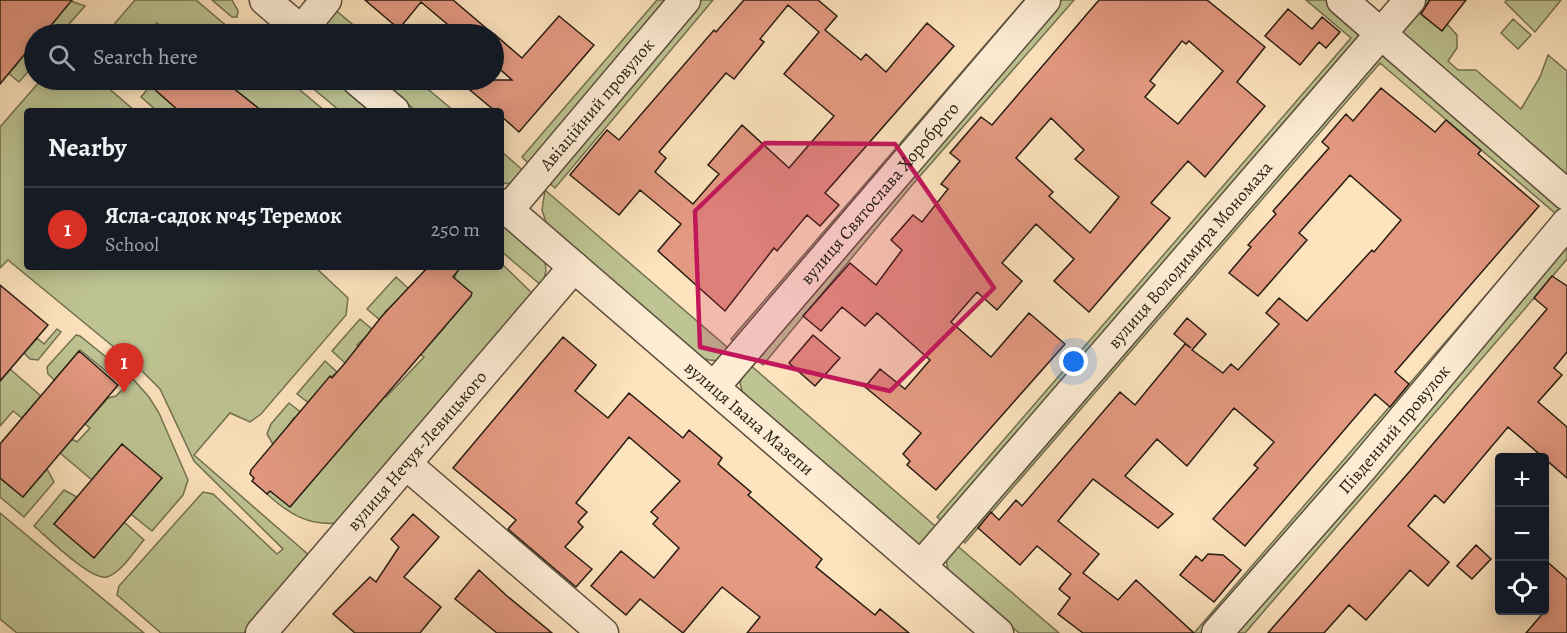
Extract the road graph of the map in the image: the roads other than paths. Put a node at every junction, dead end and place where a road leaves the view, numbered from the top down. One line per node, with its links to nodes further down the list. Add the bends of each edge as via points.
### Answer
1 (266, 0): 7 (street)
2 (326, 0): 8 (street)
3 (685, 0): 13 (street, Авіаційний провулок)
4 (1045, 0): 16 (street, вулиця Святослава Хороброго)
5 (1342, 0): 9 (street)
6 (1410, 0): 9 (street, вулиця Володимира Мономаха)
7 (293, 24)
8 (309, 24)
9 (1381, 33): 12 (street); 18 (street, вулиця Володимира Мономаха)
10 (369, 90): 11 (street)
11 (390, 108)
12 (1567, 195)
13 (504, 207): 15 (street, вулиця Івана Мазепи)
14 (1567, 223): 22 (street, Південний провулок)
15 (574, 267): 16 (street, вулиця Івана Мазепи); 17 (street, вулиця Нечуя-Левицького)
16 (714, 387): 18 (street, вулиця Івана Мазепи)
17 (406, 464): 19 (street, вулиця Нечуя-Левицького); 20 (street)
18 (922, 565): 21 (street, вулиця Івана Мазепи)
19 (261, 633)
20 (603, 633)
21 (998, 633)
22 (1218, 633)

